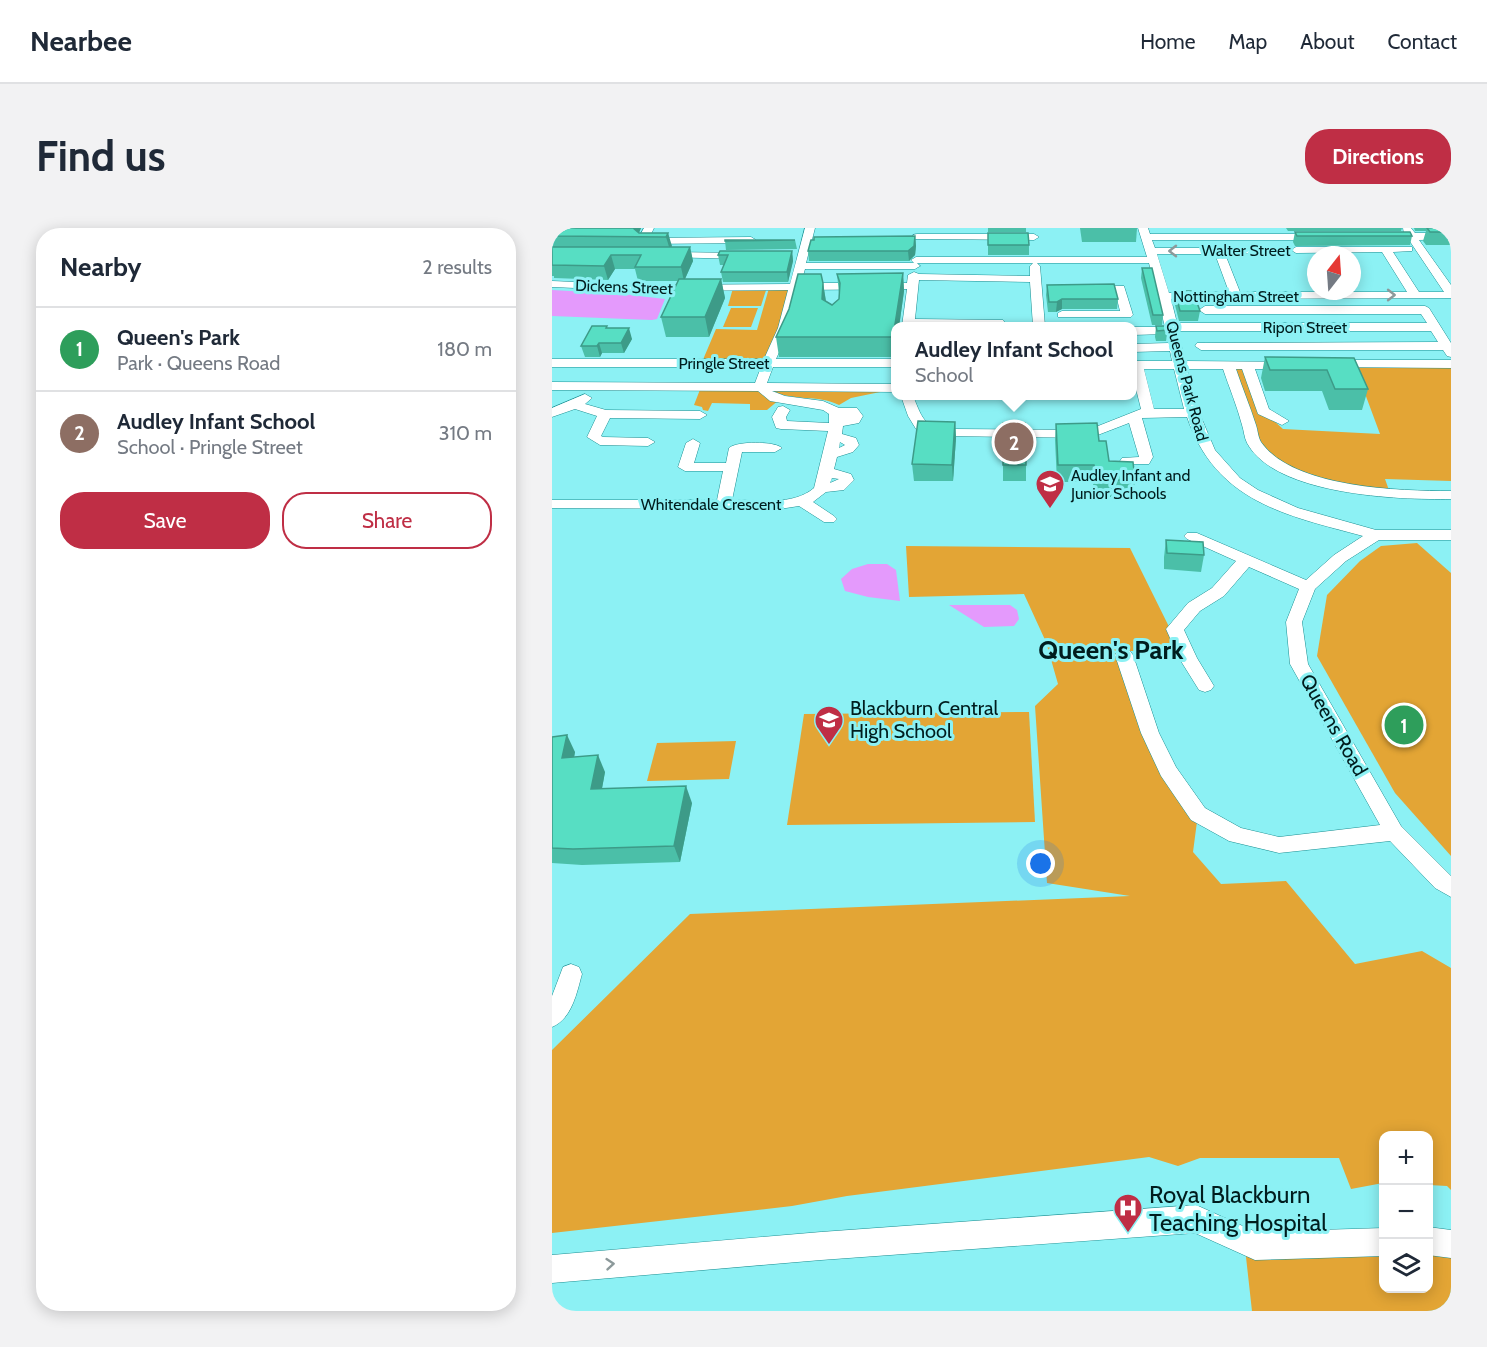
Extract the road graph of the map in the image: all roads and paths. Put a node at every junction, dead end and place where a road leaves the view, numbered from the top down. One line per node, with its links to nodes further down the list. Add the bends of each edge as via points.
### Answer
1 (650, 228): 7 (street, via 642,240)
2 (810, 228): 11 (street)
3 (1408, 232): 4 (street); 6 (street); 15 (street)
4 (1451, 236)
5 (1330, 237): 13 (street)
6 (1377, 237)
7 (677, 240): 8 (street); 20 (street)
8 (723, 240): 9 (street); 21 (street)
9 (759, 240)
10 (795, 240): 11 (street)
11 (812, 240): 24 (street)
12 (1034, 243): 13 (street); 13 (street, Walter Street, via 1085,248); 23 (street); 23 (street); 25 (street)
13 (1148, 245): 17 (street, Walter Street, one-way to 13); 35 (street, Queens Park Road, via 1152,272)
14 (1385, 249): 15 (street, Walter Street); 16 (street, Walter Street); 34 (street)
15 (1426, 249): 33 (street)
16 (1361, 250)
17 (1219, 251): 18 (street, Walter Street); 37 (street)
18 (1307, 251)
19 (657, 255): 20 (street)
20 (670, 255): 21 (street)
21 (719, 256): 22 (street); 31 (street)
22 (756, 256)
23 (913, 260): 24 (street); 26 (street, via 932,278); 29 (street, Dickens Street); 42 (street)
24 (800, 261): 28 (street)
25 (1040, 275): 26 (street); 39 (street)
26 (963, 278): 32 (street, via 963,288)
27 (552, 284): 31 (street, Dickens Street)
28 (795, 287): 29 (street, Dickens Street); 31 (street, Dickens Street); 55 (street)
29 (830, 287): 38 (street)
30 (1074, 288): 39 (street, via 1120,288 1127,315)
31 (709, 289)
32 (969, 291)
33 (1451, 294): 34 (street, Nottingham Street)
34 (1415, 295): 37 (street, Nottingham Street, one-way to 34)
35 (1164, 296): 36 (street, Nottingham Street); 47 (street, Queens Park Road)
36 (1201, 296): 37 (street, Nottingham Street); 40 (street)
37 (1236, 296)
38 (833, 299)
39 (1051, 307): 44 (street)
40 (1205, 310): 45 (street); 46 (street, via 1425,310)
41 (999, 321): 43 (street)
42 (908, 322)
43 (969, 322)
44 (1042, 322)
45 (1209, 327): 46 (street, Ripon Street); 47 (street, Ripon Street)
46 (1437, 327): 52 (street)
47 (1173, 329): 48 (street, Ripon Street); 50 (street, Queens Park Road)
48 (1137, 331)
49 (1201, 346): 52 (street)
50 (1177, 347): 51 (street); 59 (street, Queens Park Road)
51 (1137, 348)
52 (1448, 350)
53 (552, 363): 54 (street, Pringle Street)
54 (603, 363): 55 (street, Pringle Street); 63 (street)
55 (770, 363): 56 (street, Pringle Street); 64 (street)
56 (891, 363)
57 (1451, 364): 61 (street)
58 (1137, 365): 59 (street)
59 (1181, 365): 60 (street); 70 (street, Queens Park Road)
60 (1228, 365): 61 (street); 84 (street, via 1254,443 1273,462 1313,480 1358,491)
61 (1247, 365): 75 (street, via 1263,411)
62 (552, 387): 63 (street)
63 (593, 387): 64 (street); 68 (street)
64 (761, 387): 65 (street); 77 (street, via 769,397 822,404)
65 (891, 388)
66 (1138, 389): 72 (street)
67 (908, 400): 72 (street, via 915,421 921,428 933,431 1090,434)
68 (573, 405): 71 (street); 73 (street)
69 (783, 410): 77 (street, via 779,417 781,425)
70 (1193, 412): 72 (street); 89 (street, Queens Park Road, via 1206,451 1237,482 1302,515)
71 (552, 413): 76 (street)
72 (1141, 413): 82 (street, via 1146,457)
73 (605, 414): 74 (street); 78 (street, via 594,437 600,441)
74 (700, 415)
75 (1282, 421)
76 (552, 422)
77 (835, 425): 81 (street, Whitendale Crescent); 81 (street, via 852,446)
78 (648, 442)
79 (693, 443): 83 (street, via 685,467)
80 (775, 448): 83 (street, via 736,448)
81 (830, 453): 85 (street, Whitendale Crescent, via 824,480)
82 (1127, 461)
83 (730, 467): 87 (street)
84 (1451, 495)
85 (803, 501): 87 (street, Whitendale Crescent); 88 (street)
86 (552, 504): 87 (street, Whitendale Crescent)
87 (723, 505)
88 (829, 519)
89 (1376, 535): 90 (street); 93 (street, Queens Road, via 1340,558)
90 (1451, 535)
91 (1192, 536): 92 (street)
92 (1246, 560): 93 (street); 95 (street, via 1218,592 1194,607 1175,629)
93 (1308, 587): 96 (street, Queens Road, via 1294,622 1299,664)
94 (1124, 655): 96 (street, via 1150,733 1168,771 1198,814 1236,835 1279,845)
95 (1205, 686)
96 (1394, 832): 97 (street, Queens Road)
97 (1451, 888)
98 (571, 974): 99 (street, via 563,999)
99 (552, 1016)
100 (1379, 1242): 103 (street, one-way to 100, via 1196,1219 1255,1246)
101 (1433, 1242): 102 (street)
102 (1451, 1244)
103 (552, 1269)

